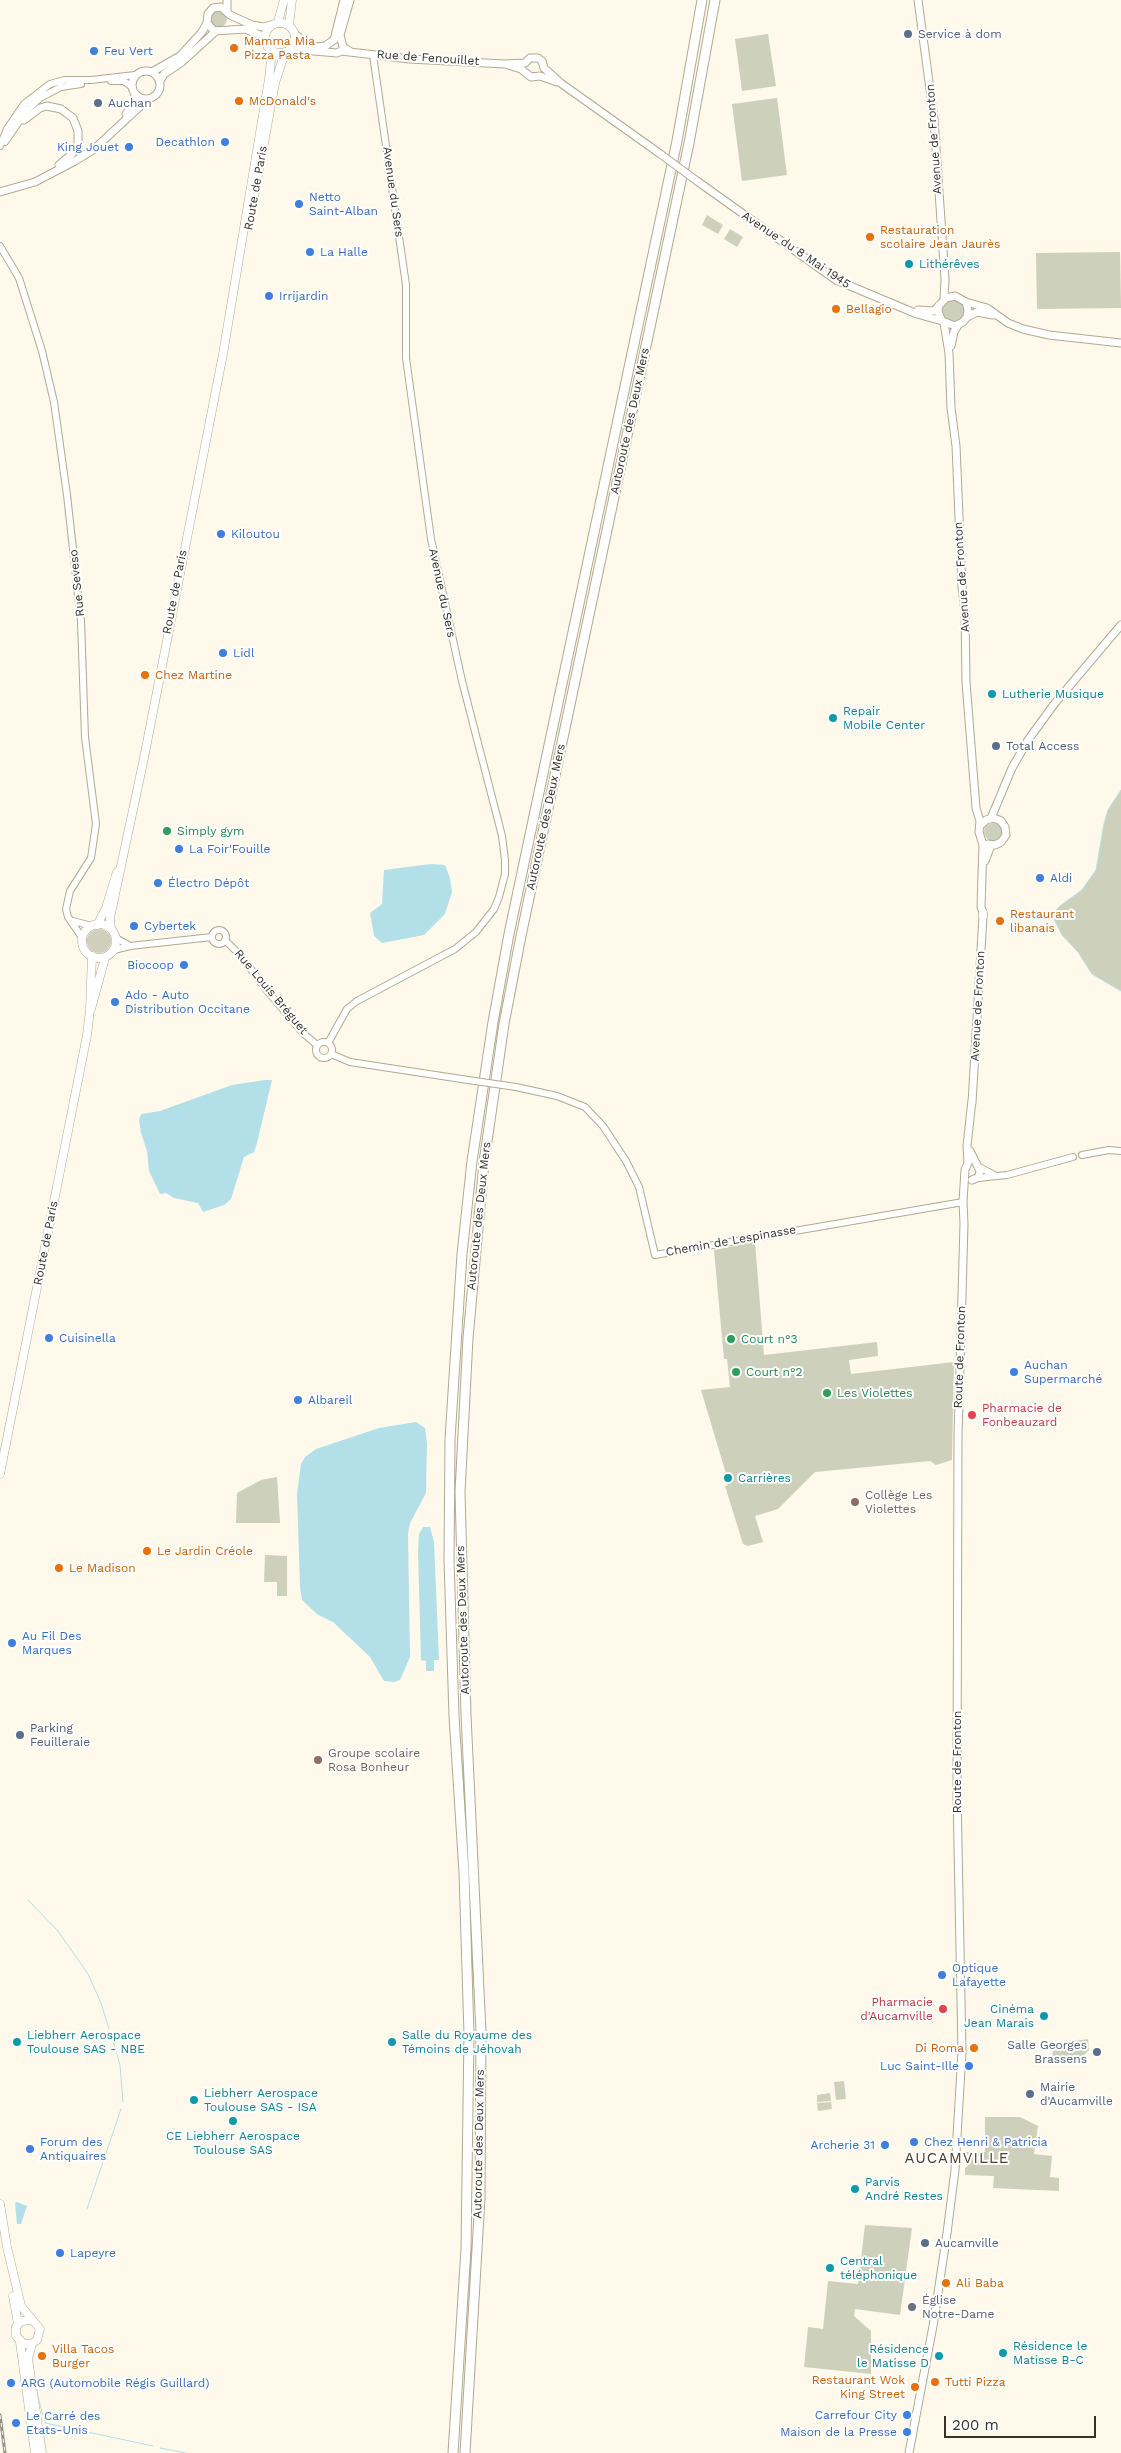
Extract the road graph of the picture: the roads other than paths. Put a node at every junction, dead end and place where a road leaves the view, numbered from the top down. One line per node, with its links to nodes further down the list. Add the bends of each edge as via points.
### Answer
1 (219, 0): 10 (main road)
2 (227, 0): 11 (main road)
3 (284, 0): 13 (main road)
4 (292, 0): 14 (main road)
5 (344, 0): 19 (main road)
6 (350, 0): 19 (main road)
7 (702, 0): 96 (highway, Autoroute des Deux Mers, via 677,141 509,934 472,1161 462,1254 450,1439 449,1560 469,2053 466,2240)
8 (715, 0): 97 (highway, Autoroute des Deux Mers, via 689,143 521,936 504,1024 484,1162 468,1338 460,1492 466,1715 481,2032 480,2198)
9 (918, 0): 42 (main road, Avenue de Fronton, via 932,92)
10 (216, 8): 11 (main road); 12 (main road, via 209,12)
11 (229, 13): 13 (main road, via 256,27); 15 (main road, via 231,22)
12 (207, 23): 16 (main road); 26 (main road, via 180,56)
13 (274, 24): 14 (main road); 18 (main road)
14 (289, 25): 17 (main road)
15 (226, 29): 16 (main road); 18 (main road, via 252,30)
16 (216, 31): 30 (main road, via 164,74)
17 (296, 35): 19 (main road, via 312,46); 21 (main road)
18 (265, 37): 20 (main road)
19 (338, 44): 21 (main road, via 332,51); 22 (main road, Rue de Fenouillet, via 352,52)
20 (272, 50): 21 (main road); 50 (main road, Route de Paris, via 270,79)
21 (288, 50): 50 (main road, Route de Paris, via 275,83 240,277)
22 (373, 55): 24 (main road, Rue de Fenouillet); 76 (street, Avenue du Sers, via 406,285 406,358 431,539 456,655 502,836 505,867 494,909 476,932 455,948 357,1001 347,1009)
23 (525, 63): 24 (main road, Rue de Fenouillet); 25 (main road, Rue de Fenouillet, via 530,58 538,58); 27 (main road)
24 (505, 64): 27 (main road, Rue de Fenouillet)
25 (544, 68): 29 (main road); 31 (main road, Rue de Fenouillet)
26 (152, 72): 28 (main road, via 143,71); 30 (main road)
27 (525, 72): 29 (main road, Rue de Fenouillet, via 531,77)
28 (135, 75): 32 (main road); 36 (street, via 64,80 50,84 24,104)
29 (540, 76): 31 (main road, Rue de Fenouillet)
30 (160, 81): 34 (main road, via 158,93)
31 (562, 84): 37 (main road, Rue de Fenouillet)
32 (132, 87): 33 (main road); 35 (street, via 118,80 61,87 40,98)
33 (135, 94): 34 (main road); 38 (main road, via 134,104 126,114)
34 (148, 99): 38 (main road, via 92,150)
35 (20, 120): 36 (street); 39 (main road, via 40,108 54,107 73,118 78,131 78,144 72,154)
36 (0, 148)
37 (659, 153): 46 (main road, Avenue du 8 Mai 1945, bridge, via 836,280)
38 (75, 161): 39 (main road)
39 (35, 182): 40 (main road)
40 (0, 192)
41 (0, 246): 64 (street, Rue Seveso, via 19,278 51,389 72,540 80,621 85,737 96,824 91,858 68,897 66,909)
42 (944, 280): 43 (main road); 45 (main road, Avenue de Fronton)
43 (955, 296): 44 (main road); 45 (main road, Avenue du 8 Mai 1945)
44 (966, 302): 47 (main road); 48 (main road, via 987,308)
45 (941, 303): 46 (main road, Avenue du 8 Mai 1945, via 929,312); 49 (main road, via 939,315)
46 (902, 307): 49 (main road, Avenue du 8 Mai 1945)
47 (967, 317): 48 (main road, via 977,312); 51 (main road)
48 (998, 317): 52 (main road, via 1023,329 1050,335)
49 (943, 322): 51 (main road, Avenue du 8 Mai 1945); 53 (main road, Avenue de Fronton)
50 (228, 324): 62 (main road, Route de Paris)
51 (958, 325): 53 (main road, Avenue de Fronton)
52 (1121, 342)
53 (949, 353): 55 (main road, Avenue de Fronton, via 965,611 966,682)
54 (1121, 625): 56 (main road, via 1032,734 1012,768)
55 (976, 800): 57 (main road, Avenue de Fronton, via 980,811); 59 (main road, Avenue de Fronton)
56 (997, 807): 57 (main road); 58 (main road)
57 (989, 819): 58 (main road); 59 (main road)
58 (1001, 821): 61 (main road, Avenue de Fronton, via 1006,827 1006,835 1001,842)
59 (981, 825): 60 (main road, Avenue de Fronton)
60 (982, 840): 61 (main road); 63 (main road, Avenue de Fronton)
61 (992, 845): 63 (main road, Avenue de Fronton, via 985,860)
62 (122, 861): 65 (main road, Route de Paris, via 106,908); 66 (main road, Route de Paris, via 110,918)
63 (983, 914): 79 (main road, Avenue de Fronton)
64 (72, 921): 65 (street); 69 (street, Rue Seveso)
65 (94, 926): 66 (main road); 69 (main road, via 86,931)
66 (111, 929): 67 (main road)
67 (116, 938): 71 (street); 72 (main road)
68 (212, 938): 70 (street, Rue Louis Bréguet, via 219,944); 70 (street, Rue Louis Bréguet, via 214,932 220,930 226,934); 71 (street, Rue Louis Bréguet)
69 (83, 939): 73 (main road, via 85,951)
70 (225, 940): 77 (street, Rue Louis Bréguet, via 303,1033)
71 (130, 946): 72 (street, Rue Louis Bréguet)
72 (114, 950): 74 (main road)
73 (92, 956): 74 (main road); 75 (main road, Route de Paris)
74 (104, 958): 75 (main road, Route de Paris)
75 (90, 1010): 87 (main road, Route de Paris)
76 (328, 1043): 77 (street); 78 (street, via 332,1048)
77 (317, 1045): 78 (street, via 319,1056 324,1058)
78 (331, 1054): 85 (street, Chemin de Lespinasse, bridge, via 350,1062 516,1087 565,1098 589,1110 626,1161 639,1187 655,1255)
79 (972, 1100): 81 (main road, Avenue de Fronton); 82 (main road, Avenue de Fronton, via 970,1150)
80 (1121, 1151): 83 (street, via 1082,1155 1078,1160 1073,1157)
81 (968, 1166): 82 (main road); 84 (main road, Avenue de Fronton, via 965,1170)
82 (978, 1166): 83 (street, via 992,1175); 84 (main road, via 980,1173)
83 (1007, 1175): 84 (street)
84 (972, 1178): 85 (main road); 86 (main road, via 967,1192)
85 (963, 1202): 86 (main road)
86 (964, 1224): 98 (main road, Route de Fronton, via 957,1555 958,1905 962,2052 955,2170 937,2299)
87 (0, 1474)
88 (0, 2204): 89 (main road)
89 (7, 2247): 90 (main road, via 21,2306); 91 (main road)
90 (32, 2320): 91 (main road); 93 (main road, via 40,2333)
91 (18, 2324): 92 (main road, via 15,2331)
92 (20, 2342): 93 (main road); 94 (main road)
93 (32, 2344): 95 (main road, via 28,2359)
94 (36, 2453)
95 (42, 2453)
96 (453, 2453)
97 (465, 2453)
98 (909, 2453)

